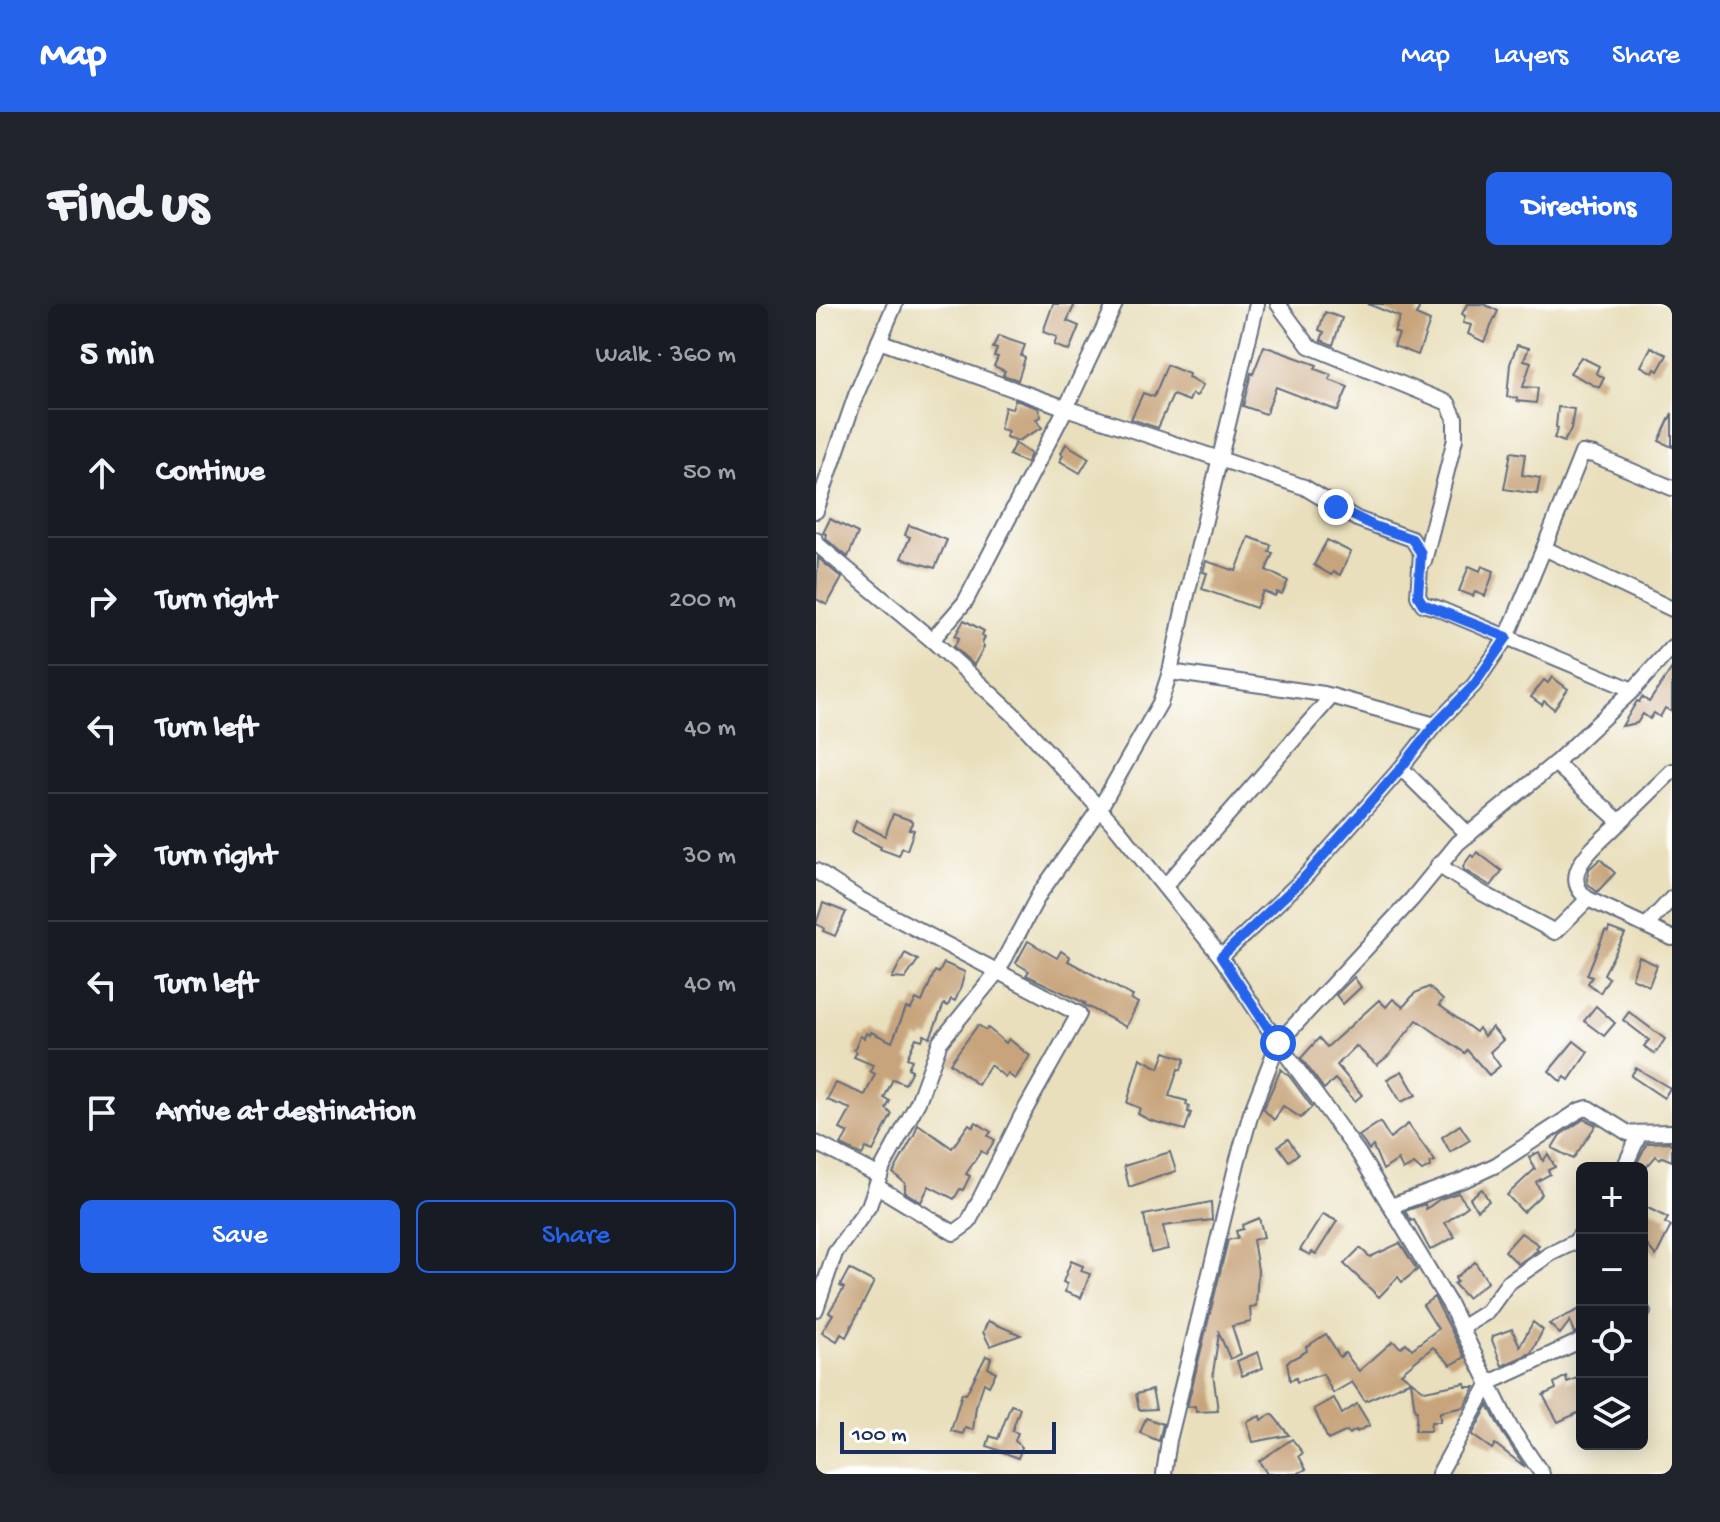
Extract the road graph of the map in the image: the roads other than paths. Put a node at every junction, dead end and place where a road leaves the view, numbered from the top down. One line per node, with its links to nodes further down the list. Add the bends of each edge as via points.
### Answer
1 (895, 304): 5 (street)
2 (1115, 304): 6 (street)
3 (1257, 304): 7 (street)
4 (1278, 304): 12 (street, via 1309,346 1448,403 1455,418 1455,439)
5 (879, 341): 6 (street); 9 (street)
6 (1066, 408): 7 (street); 15 (street, via 965,602)
7 (1220, 461): 12 (street, via 1304,487 1357,519 1412,539 1421,553); 17 (street)
8 (1672, 488): 11 (street, via 1582,453)
9 (816, 511)
10 (816, 540): 15 (street)
11 (1544, 548): 13 (street); 14 (street)
12 (1421, 573): 14 (street, via 1418,596 1423,604)
13 (1672, 609)
14 (1507, 637): 18 (street); 20 (street, via 1474,685)
15 (932, 640): 24 (street, via 1013,714)
16 (1672, 647): 18 (street)
17 (1170, 672): 19 (street); 24 (street, via 1153,720)
18 (1633, 690): 21 (street)
19 (1332, 696): 20 (street); 29 (street)
20 (1435, 725): 22 (street)
21 (1555, 763): 25 (street); 26 (street)
22 (1401, 768): 26 (street); 34 (street, via 1302,880)
23 (1672, 771): 25 (street)
24 (1100, 808): 29 (street); 35 (street, via 1040,893)
25 (1620, 822): 31 (street, via 1576,868 1574,883)
26 (1469, 835): 27 (street)
27 (1438, 865): 31 (street, via 1555,932); 36 (street)
28 (816, 871): 35 (street)
29 (1165, 886): 34 (street)
30 (1672, 898): 32 (street)
31 (1588, 899): 32 (street)
32 (1647, 925): 33 (street)
33 (1672, 938)
34 (1221, 957): 36 (street)
35 (998, 971): 41 (street, via 940,1042 918,1102); 41 (street, via 1079,1014 968,1223 954,1233)
36 (1278, 1043): 42 (street); 48 (street, via 1238,1159)
37 (1672, 1132): 38 (street)
38 (1639, 1135): 40 (street); 42 (street, via 1618,1129 1596,1111 1580,1110 1496,1165)
39 (816, 1143): 41 (street)
40 (1627, 1162)
41 (878, 1181): 44 (street, via 869,1206 835,1253)
42 (1391, 1206): 45 (street)
43 (1581, 1234): 45 (street, via 1508,1283 1487,1312)
44 (816, 1309)
45 (1461, 1328): 47 (street)
46 (1576, 1343): 47 (street)
47 (1489, 1383): 49 (street); 50 (street)
48 (1164, 1474)
49 (1439, 1474)
50 (1542, 1474)

